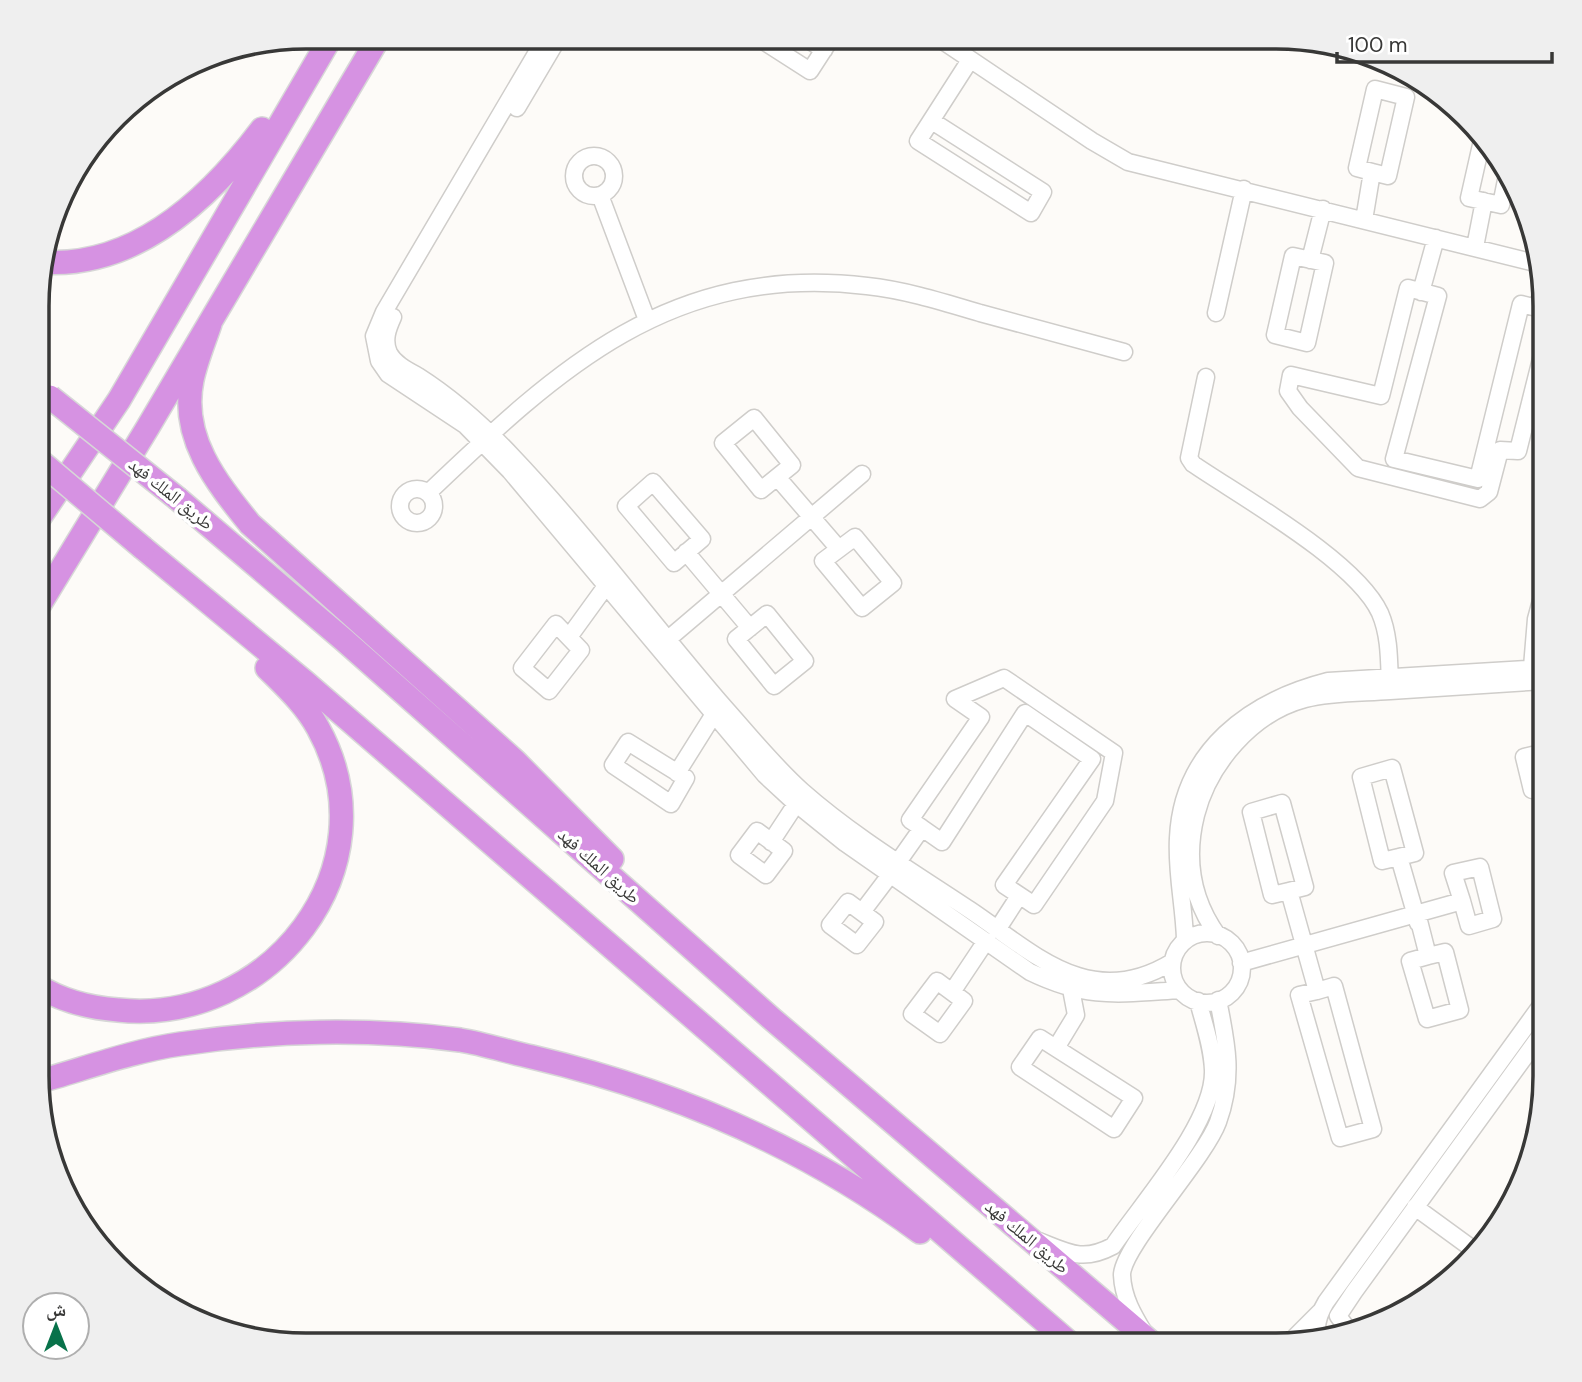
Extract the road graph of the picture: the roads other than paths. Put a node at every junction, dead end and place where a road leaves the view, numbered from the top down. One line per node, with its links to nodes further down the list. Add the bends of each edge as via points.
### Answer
1 (322, 49): 21 (highway, via 242,155 177,220 104,253)
2 (324, 49): 38 (highway, via 119,400)
3 (372, 49): 28 (highway)
4 (539, 49): 33 (street, via 374,336 379,361 388,374)
5 (552, 49): 33 (street, via 388,328 386,341 394,361 448,396)
6 (776, 49): 7 (street, via 810,71)
7 (824, 49)
8 (954, 49): 9 (street)
9 (970, 60): 10 (street, via 918,141 1031,213 1043,192); 14 (street, via 1128,162)
10 (932, 121)
11 (1480, 149): 16 (street, via 1469,198)
12 (1372, 172): 12 (street, via 1388,176 1406,97 1375,89 1357,169); 18 (street)
13 (1505, 187): 16 (street, via 1501,205)
14 (1244, 189): 17 (street); 26 (street)
15 (600, 195): 27 (street)
16 (1484, 201): 20 (street)
17 (1323, 209): 18 (street); 22 (street)
18 (1364, 220): 19 (street)
19 (1436, 238): 20 (street); 24 (street)
20 (1475, 247): 23 (street)
21 (53, 260)
22 (1310, 260): 22 (street, via 1293,256 1275,335 1307,343 1325,263)
23 (1529, 261)
24 (1421, 292): 25 (street, via 1438,296 1394,459 1478,479 1521,304); 31 (street, via 1408,288 1381,396 1291,375 1288,391 1300,408 1358,468 1484,498 1500,450 1518,451)
25 (1533, 307)
26 (1216, 313)
27 (647, 320): 29 (street, via 717,295 821,284 866,286 911,293); 33 (street, via 567,370)
28 (210, 324): 44 (highway); 80 (highway, via 191,382 191,423 215,481 250,524 515,761)
29 (1124, 352)
30 (1206, 377): 50 (street, via 1189,458 1342,565 1367,591 1387,639)
31 (1533, 391)
32 (49, 395): 80 (highway, طريق الملك فهد, bridge, via 344,640)
33 (486, 438): 37 (street); 43 (street); 48 (street, via 530,475)
34 (49, 469): 42 (highway, bridge)
35 (862, 474): 39 (street)
36 (777, 477): 36 (street, via 792,465 754,418 723,443 761,490); 39 (street)
37 (428, 493)
38 (49, 504)
39 (812, 517): 40 (street); 45 (street)
40 (839, 549): 40 (street, via 824,561 862,608 893,583 855,537)
41 (686, 552): 41 (street, via 674,563 626,506 653,482 702,539); 45 (street)
42 (171, 571): 73 (highway, via 302,704 319,729 342,803 329,881 299,936 276,961 247,984 207,1001 138,1013 94,1008); 94 (highway)
43 (606, 586): 47 (street); 51 (street)
44 (49, 589)
45 (722, 594): 46 (street); 48 (street)
46 (750, 628): 46 (street, via 736,639 774,686 805,661 767,614)
47 (569, 638)
48 (667, 640): 59 (street, via 767,756)
49 (1533, 675): 50 (street)
50 (1390, 684): 66 (street, via 1303,700 1262,721 1221,760 1207,785 1191,835 1195,895 1202,914); 67 (street, via 1328,681 1294,690 1228,729 1191,785 1178,836)
51 (713, 714): 53 (street); 55 (street)
52 (1533, 755): 54 (street, via 1524,757)
53 (677, 773)
54 (1533, 790)
55 (796, 804): 57 (street); 59 (street)
56 (922, 828): 59 (street); 61 (street, via 943,842 1025,713 1092,759 1004,885); 61 (street, via 910,820 981,716 955,699 1004,678 1114,753 1105,801 1034,905)
57 (771, 842)
58 (1399, 856): 58 (street, via 1382,861 1361,778 1392,768 1415,853); 64 (street)
59 (894, 869): 63 (street); 65 (street)
60 (1289, 891): 60 (street, via 1272,895 1251,812 1282,803 1305,887); 68 (street)
61 (1019, 896): 65 (street)
62 (1462, 901): 64 (street)
63 (862, 912)
64 (1417, 917): 68 (street); 69 (street)
65 (991, 935): 70 (street, via 1069,974 1100,980 1132,980 1154,974); 72 (street, via 1030,972); 76 (street)
66 (1219, 936): 67 (street, via 1207,932); 71 (street, via 1228,939)
67 (1185, 939): 70 (street)
68 (1307, 944): 71 (street); 75 (street)
69 (1428, 956)
70 (1172, 962): 74 (street, via 1172,979)
71 (1241, 963): 77 (street, via 1241,979 1228,997)
72 (1071, 989): 74 (street, via 1109,996); 82 (street, via 1076,1015)
73 (49, 990)
74 (1180, 990): 78 (street)
75 (1317, 990): 75 (street, via 1299,995 1339,1138 1373,1129 1334,986)
76 (952, 992)
77 (1219, 1000): 78 (street); 96 (street, via 1229,1080 1218,1123 1132,1247 1122,1273 1127,1305)
78 (1198, 1001): 85 (street, via 1213,1072 1207,1102 1191,1136 1113,1246 1095,1256 1074,1255)
79 (1533, 1017): 87 (street)
80 (772, 1019): 85 (highway, طريق الملك فهد)
81 (1533, 1046): 84 (street)
82 (1056, 1048): 82 (street, via 1040,1038 1020,1067 1114,1129 1134,1098)
83 (49, 1079): 93 (highway, via 179,1044 293,1034 461,1040 566,1065 653,1092 821,1165 899,1216)
84 (1415, 1208): 86 (street); 88 (street)
85 (1023, 1234): 95 (highway, طريق الملك فهد)
86 (1469, 1246)
87 (1323, 1307): 88 (street); 91 (street); 92 (street)
88 (1338, 1316): 89 (street); 90 (street)
89 (1344, 1324)
90 (1333, 1326)
91 (1320, 1329)
92 (1300, 1332)
93 (1057, 1333)
94 (1058, 1333)
95 (1145, 1333)
96 (1149, 1333)

